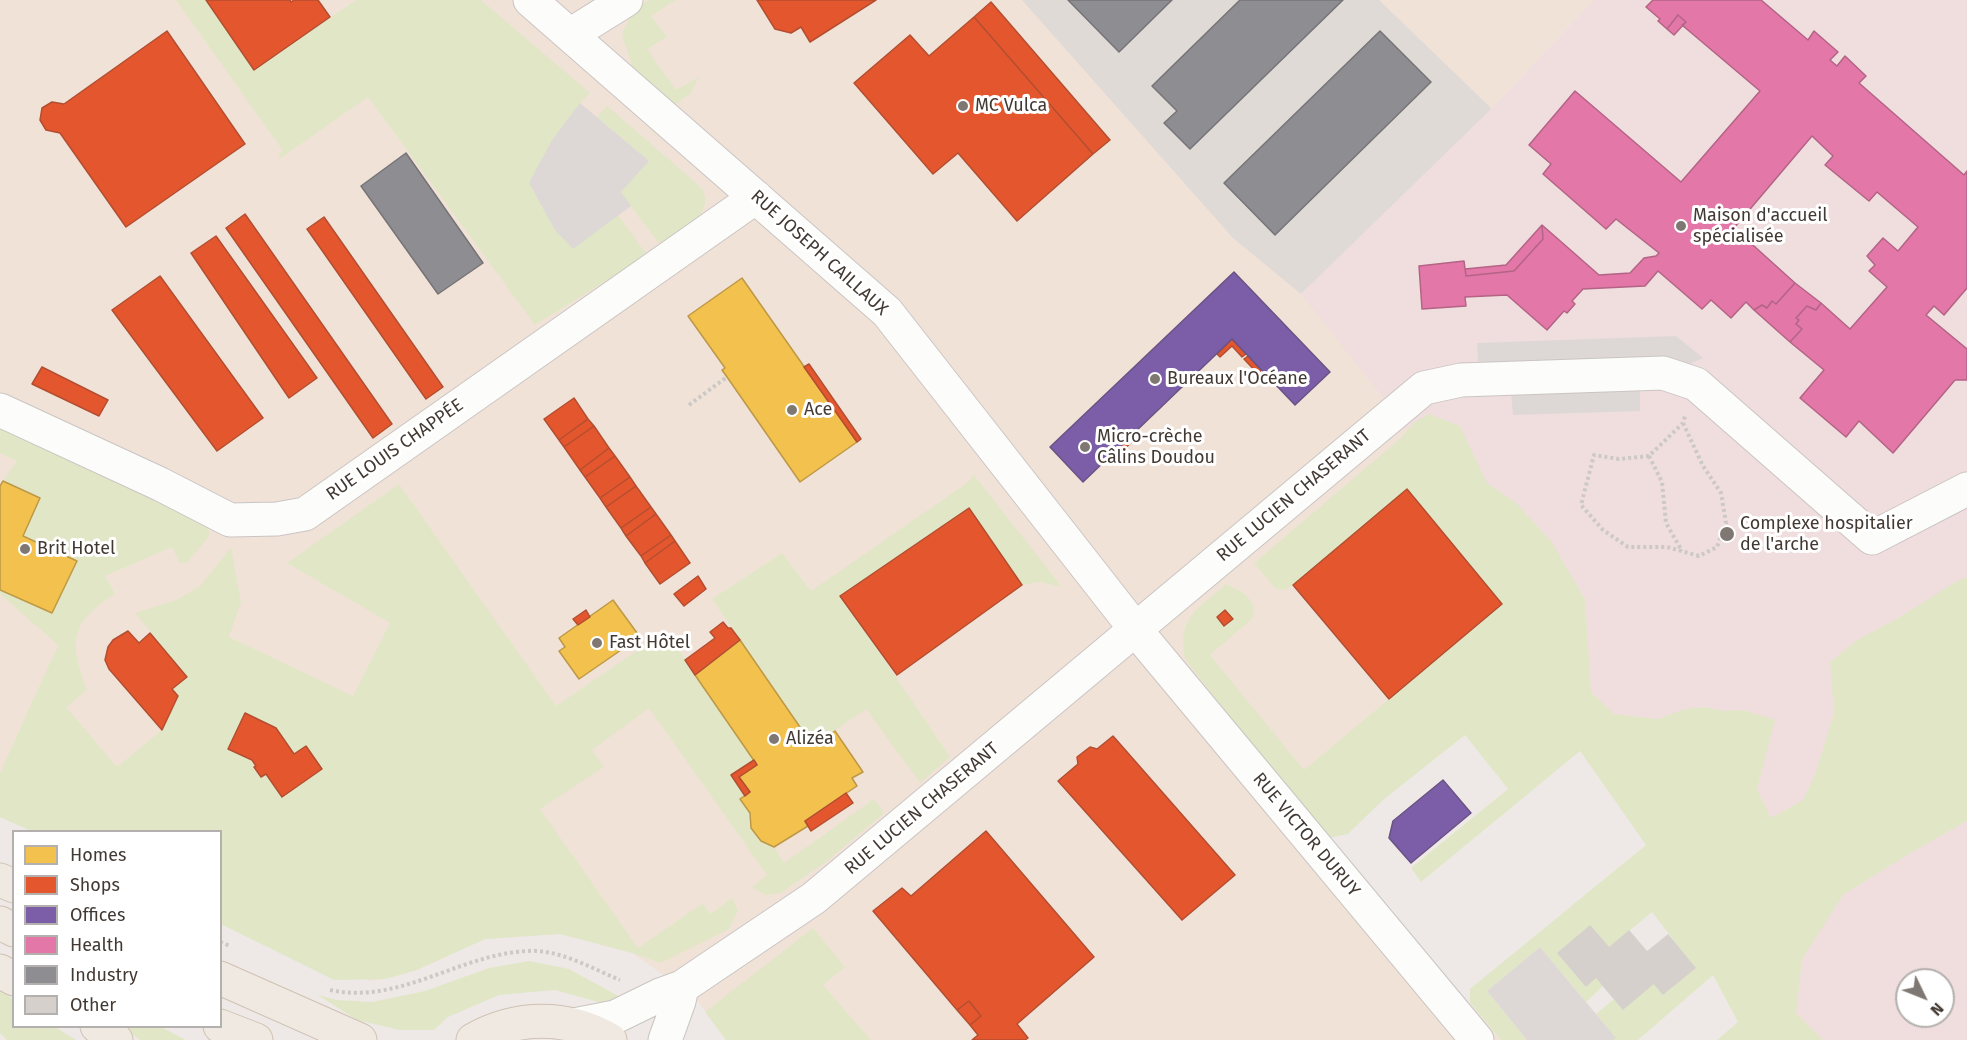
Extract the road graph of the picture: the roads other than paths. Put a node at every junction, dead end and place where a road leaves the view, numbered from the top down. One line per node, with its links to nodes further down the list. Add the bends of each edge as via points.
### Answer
1 (530, 0): 3 (street, RUE JOSEPH CAILLAUX)
2 (626, 0): 3 (street)
3 (570, 35): 4 (street, RUE JOSEPH CAILLAUX)
4 (756, 197): 5 (street, RUE LOUIS CHAPPÉE, via 304,514 230,520); 7 (street, RUE JOSEPH CAILLAUX, via 887,312)
5 (0, 410)
6 (1967, 489): 7 (street, RUE LUCIEN CHASERANT, via 1872,538 1696,384 1662,373 1461,380 1424,388)
7 (1135, 629): 9 (street, RUE LUCIEN CHASERANT, via 814,898); 19 (street, RUE VICTOR DURUY)
8 (222, 979): 15 (main road)
9 (671, 991): 10 (street, RUE LUCIEN CHASERANT, via 615,1017); 18 (street, via 677,1008)
10 (574, 1025): 16 (main road, via 522,1022); 17 (main road)
11 (222, 1027): 14 (main road)
12 (100, 1028): 13 (main road)
13 (116, 1040)
14 (256, 1040)
15 (360, 1040)
16 (473, 1040)
17 (610, 1040)
18 (665, 1040)
19 (1477, 1040)

